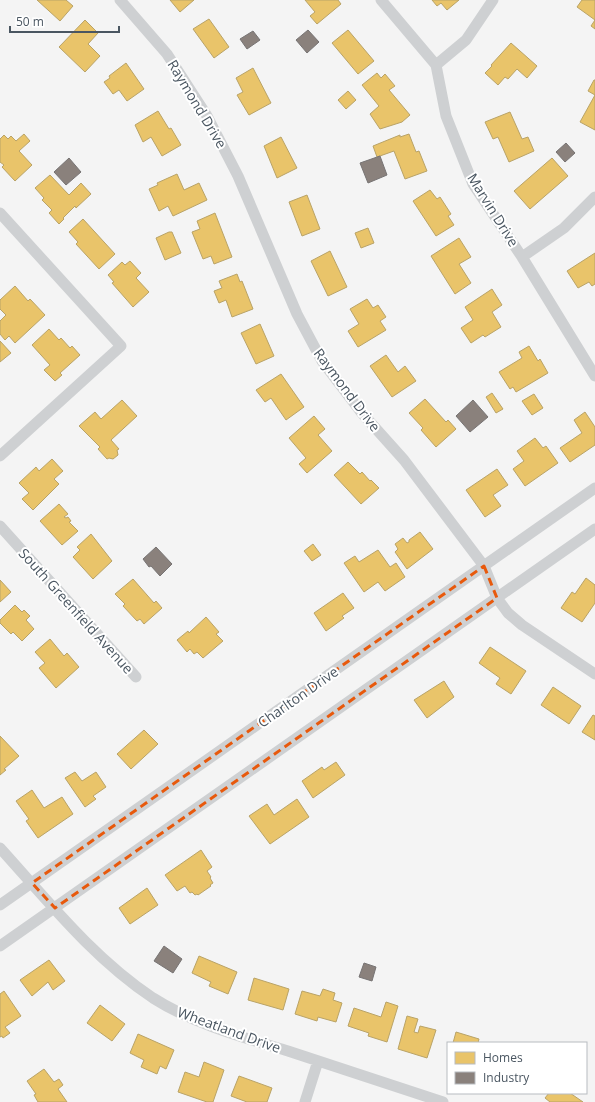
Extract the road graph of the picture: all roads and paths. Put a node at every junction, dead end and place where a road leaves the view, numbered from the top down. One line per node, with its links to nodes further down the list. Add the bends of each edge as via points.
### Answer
1 (120, 0): 13 (street, Raymond Drive, via 167,54 206,116 238,176 296,314 322,361 361,412 404,460)
2 (381, 0): 4 (street, Marvin Drive)
3 (493, 0): 4 (street, via 466,40)
4 (436, 65): 7 (street, Marvin Drive, via 446,116 473,184)
5 (595, 197): 7 (street, via 564,228)
6 (0, 213): 9 (street, via 121,346)
7 (522, 257): 8 (street, Marvin Drive)
8 (595, 376)
9 (0, 456)
10 (595, 488): 13 (street, Charlton Drive)
11 (0, 526): 16 (street, South Greenfield Avenue)
12 (595, 529): 14 (street)
13 (484, 566): 14 (street, Raymond Drive); 18 (street, Charlton Drive)
14 (497, 598): 15 (street, Raymond Drive, via 508,613 522,625); 20 (street)
15 (595, 674)
16 (136, 678)
17 (0, 848): 18 (street, Wheatland Drive)
18 (32, 883): 19 (street, Charlton Drive); 20 (street, Wheatland Drive)
19 (0, 905)
20 (55, 908): 21 (street); 22 (street, Wheatland Drive, via 94,951 153,998 221,1030)
21 (0, 946)
22 (318, 1061): 23 (street); 24 (street, Wheatland Drive)
23 (305, 1102)
24 (443, 1102)

